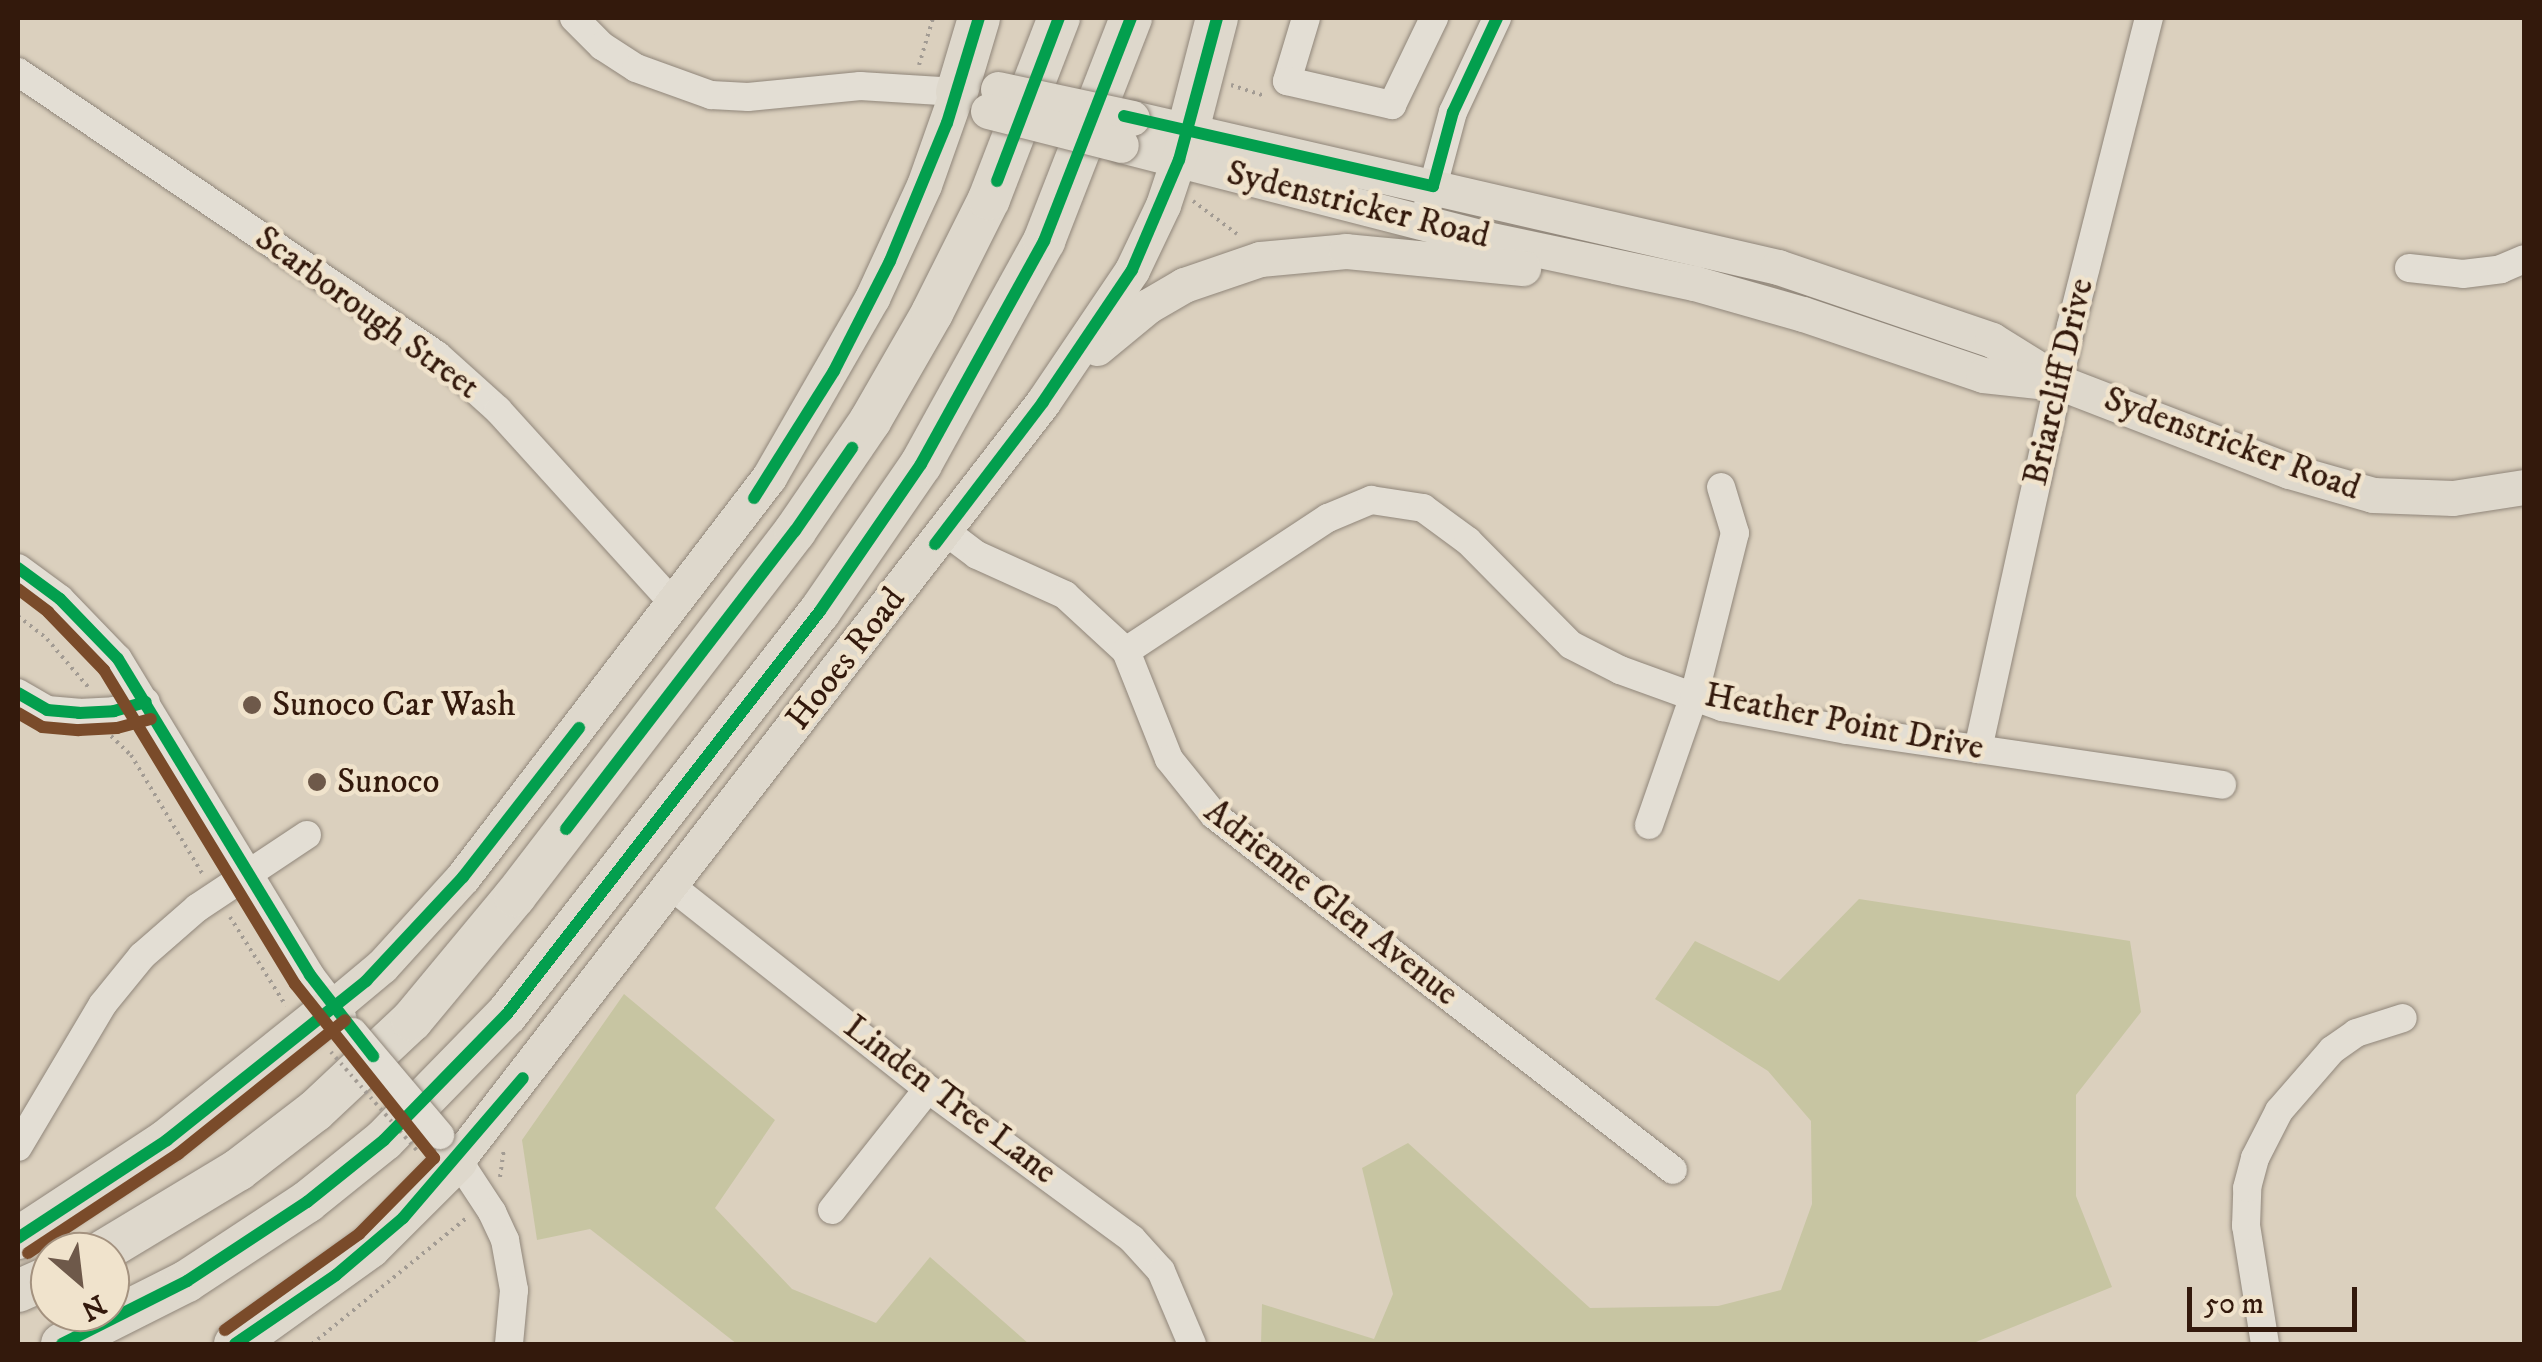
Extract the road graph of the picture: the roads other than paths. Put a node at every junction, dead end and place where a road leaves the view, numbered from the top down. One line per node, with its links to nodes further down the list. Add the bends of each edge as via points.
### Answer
1 (574, 18): 11 (street, via 636,68 711,95 748,98 841,86)
2 (979, 18): 11 (highway)
3 (1059, 18): 42 (highway, via 983,212 870,421 795,532 412,1020 315,1111 238,1170)
4 (1130, 18): 44 (highway, via 1044,240 921,464 820,611 507,1014 405,1120 307,1202 187,1281)
5 (1217, 18): 12 (highway)
6 (1306, 18): 7 (street, via 1287,81 1392,105)
7 (1434, 18)
8 (1497, 18): 13 (street, via 1453,112)
9 (2149, 18): 18 (street, Briarcliff Drive)
10 (18, 72): 24 (street, Scarborough Street, via 438,355 498,410)
11 (981, 97): 12 (main road, Sydenstricker Road, bridge); 24 (main road, via 906,225 834,371 769,477)
12 (1184, 145): 13 (main road, Sydenstricker Road); 14 (main road, Sydenstricker Road); 19 (main road, Hooes Road, via 1132,270)
13 (1432, 186): 14 (street); 18 (main road, Sydenstricker Road, via 1696,245 1858,292 1992,340)
14 (1424, 221): 17 (main road, Sydenstricker Road)
15 (2524, 259): 16 (street, via 2463,274)
16 (2409, 268)
17 (1694, 283): 18 (main road, Sydenstricker Road, via 1983,376); 19 (main road, via 1604,280 1346,251 1260,259 1201,278 1148,306)
18 (2061, 383): 21 (main road, Sydenstricker Road, via 2289,471 2373,495 2452,498); 29 (street, Briarcliff Drive)
19 (1043, 402): 22 (main road, Hooes Road)
20 (1721, 487): 27 (street, via 1735,533)
21 (2524, 487)
22 (945, 531): 25 (street, Adrienne Glen Avenue, via 976,555 1065,594); 34 (main road, Hooes Road)
23 (18, 568): 28 (street, via 89,626)
24 (674, 604): 36 (main road)
25 (1126, 651): 27 (street, Heather Point Drive, via 1328,518 1371,500 1423,508 1468,541 1571,645); 40 (street, Adrienne Glen Avenue, via 1169,759 1214,815)
26 (18, 692): 28 (street, via 47,710 68,712 114,712)
27 (1694, 696): 29 (street, Heather Point Drive, via 1722,707); 31 (street)
28 (146, 702): 33 (street)
29 (1978, 748): 30 (street, Heather Point Drive)
30 (2222, 785)
31 (1648, 824)
32 (306, 835): 33 (street)
33 (248, 873): 36 (street); 38 (street, via 170,930 129,970)
34 (671, 886): 37 (street, Linden Tree Lane); 39 (main road, Hooes Road)
35 (2403, 1018): 48 (street, via 2332,1050 2279,1111 2254,1158 2246,1226)
36 (344, 1019): 39 (street, bridge); 43 (highway)
37 (928, 1089): 41 (street); 47 (street, Linden Tree Lane, via 1132,1239 1161,1272)
38 (18, 1147)
39 (439, 1150): 45 (highway, via 370,1247); 46 (street, via 506,1240 514,1290)
40 (1673, 1170)
41 (832, 1210)
42 (130, 1235)
43 (18, 1238)
44 (62, 1344)
45 (236, 1344)
46 (509, 1344)
47 (1192, 1344)
48 (2265, 1344)

